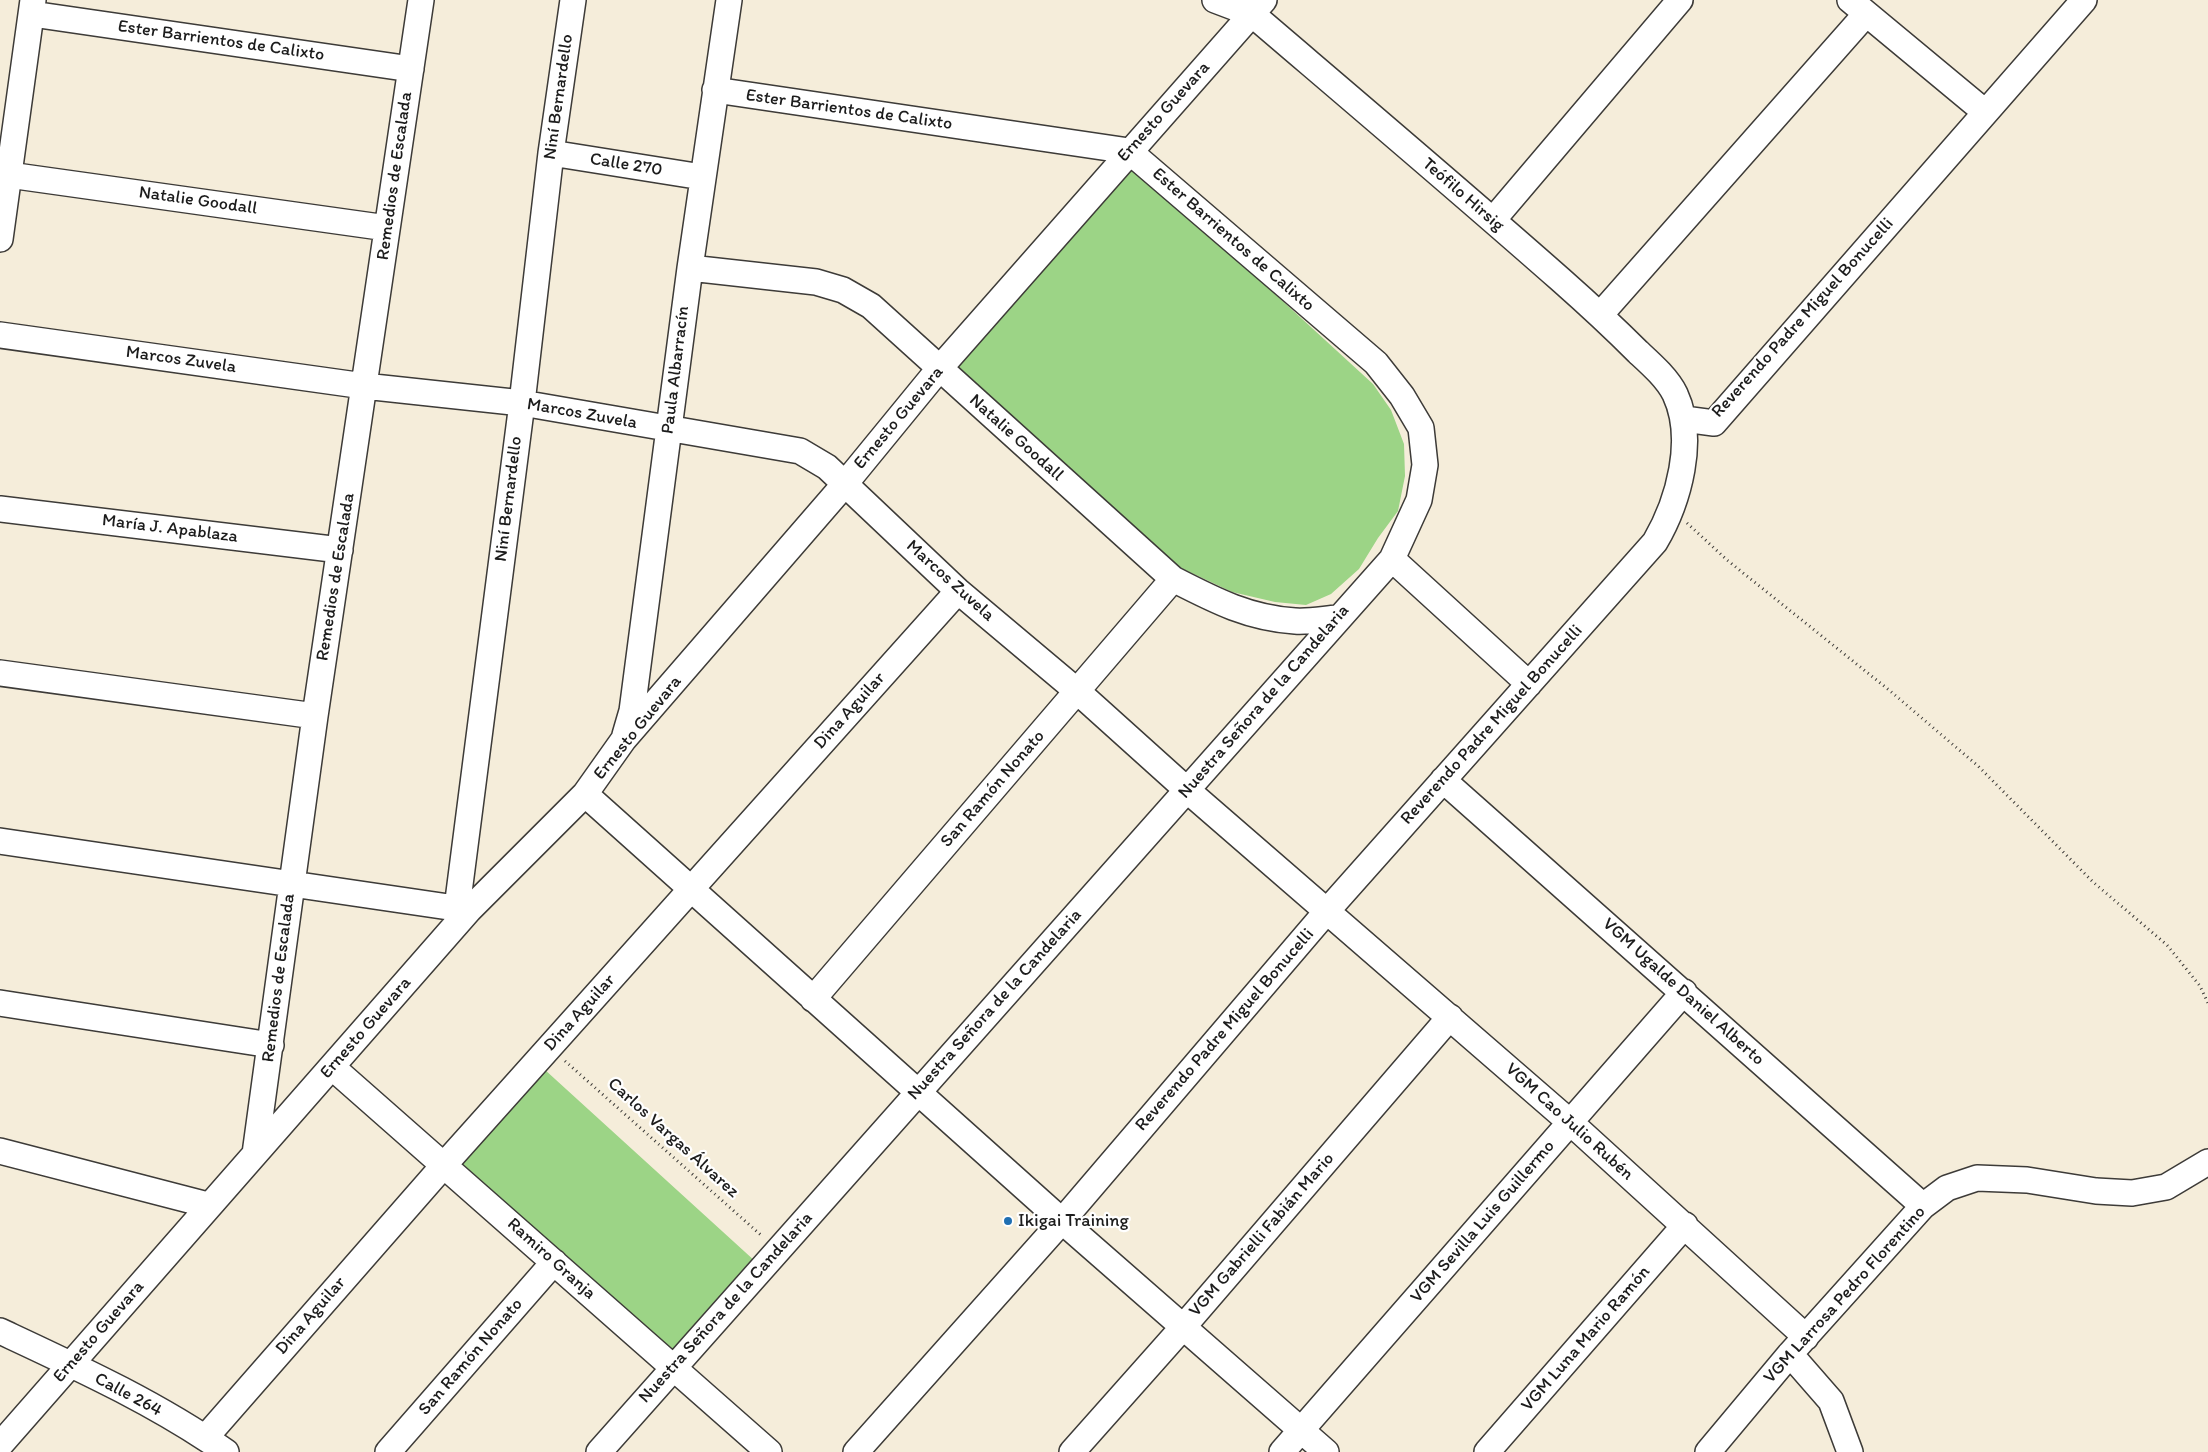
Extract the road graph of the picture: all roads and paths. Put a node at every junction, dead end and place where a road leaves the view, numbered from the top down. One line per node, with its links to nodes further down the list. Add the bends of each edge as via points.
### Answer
1 (420, 0): 10 (street, Remedios de Escalada)
2 (573, 0): 14 (street, Niní Bernardello)
3 (729, 0): 11 (street, Paula Albarracín)
4 (1215, 0): 8 (street, Teófilo Hirsig)
5 (1680, 0): 17 (street)
6 (2084, 0): 12 (street, Reverendo Padre Miguel Bonucelli)
7 (32, 7): 10 (street, Ester Barrientos de Calixto); 15 (street)
8 (1258, 7): 13 (street, Ernesto Guevara); 17 (street, Teófilo Hirsig)
9 (1858, 7): 12 (street); 21 (street)
10 (410, 68): 18 (street, Remedios de Escalada)
11 (715, 90): 13 (street, Ester Barrientos de Calixto); 16 (street, Paula Albarracín)
12 (1985, 112): 26 (street, Reverendo Padre Miguel Bonucelli, via 1714,423)
13 (1129, 151): 23 (street, Ernesto Guevara); 32 (street, Ester Barrientos de Calixto, via 1376,363 1402,396 1421,428 1426,465 1419,500)
14 (551, 153): 16 (street, Calle 270); 25 (street, Niní Bernardello)
15 (9, 174): 18 (street, Natalie Goodall); 19 (street)
16 (702, 177): 20 (street, Paula Albarracín)
17 (1493, 220): 21 (street, Teófilo Hirsig)
18 (387, 228): 24 (street, Remedios de Escalada)
19 (0, 239)
20 (690, 268): 23 (street, Natalie Goodall, via 816,282 843,290 871,306); 27 (street, Paula Albarracín)
21 (1600, 315): 26 (street, Teófilo Hirsig, via 1657,370 1674,393)
22 (0, 335): 24 (street, Marcos Zuvela)
23 (939, 369): 28 (street, Ernesto Guevara); 33 (street, Natalie Goodall)
24 (364, 386): 25 (street, Marcos Zuvela); 31 (street, Remedios de Escalada)
25 (522, 404): 27 (street, Marcos Zuvela); 47 (street, Niní Bernardello)
26 (1684, 419): 29 (street, Reverendo Padre Miguel Bonucelli, via 1680,476)
27 (668, 430): 28 (street, Marcos Zuvela, via 800,451 826,467); 40 (street, Paula Albarracín, via 632,711)
28 (844, 485): 34 (street, Marcos Zuvela); 40 (street, Ernesto Guevara)
29 (1671, 506): 37 (street, Reverendo Padre Miguel Bonucelli, via 1655,542); 52 (path, via 1727,560 1978,766 2093,882 2167,945 2200,986)
30 (0, 509): 31 (street, María J. Apablaza)
31 (340, 550): 39 (street, Remedios de Escalada)
32 (1392, 559): 35 (street, Nuestra Señora de la Candelaria); 37 (street)
33 (1173, 579): 35 (street, Natalie Goodall, via 1222,605 1255,616 1296,621); 38 (street, San Ramón Nonato)
34 (958, 591): 38 (street, Marcos Zuvela); 46 (street, Dina Aguilar)
35 (1337, 618): 42 (street, Nuestra Señora de la Candelaria)
36 (0, 674): 39 (street)
37 (1529, 684): 41 (street, Reverendo Padre Miguel Bonucelli)
38 (1077, 691): 42 (street, Marcos Zuvela); 50 (street, San Ramón Nonato)
39 (314, 716): 45 (street, Remedios de Escalada)
40 (624, 739): 43 (street, Ernesto Guevara)
41 (1443, 780): 48 (street, Reverendo Padre Miguel Bonucelli); 49 (street, VGM Ugalde Daniel Alberto)
42 (1187, 790): 48 (street, VGM Cao Julio Rubén); 57 (street, Nuestra Señora de la Candelaria)
43 (585, 794): 46 (street); 47 (street, Ernesto Guevara)
44 (0, 841): 45 (street)
45 (291, 884): 47 (street); 54 (street, Remedios de Escalada)
46 (690, 890): 50 (street); 55 (street, Dina Aguilar)
47 (463, 909): 56 (street, Ernesto Guevara)
48 (1327, 911): 53 (street, VGM Cao Julio Rubén); 65 (street, Reverendo Padre Miguel Bonucelli)
49 (1684, 992): 58 (street, VGM Sevilla Luis Guillermo); 64 (street, VGM Ugalde Daniel Alberto)
50 (813, 999): 57 (street)
51 (0, 1003): 54 (street)
52 (2208, 1003)
53 (1450, 1017): 58 (street, VGM Cao Julio Rubén); 69 (street, VGM Gabrielli Fabián Mario)
54 (271, 1045): 60 (street, Remedios de Escalada)
55 (550, 1047): 62 (street, Dina Aguilar); 67 (path, Carlos Vargas Álvarez)
56 (332, 1067): 60 (street, Ernesto Guevara); 62 (street, Ramiro Granja)
57 (918, 1092): 65 (street); 67 (street, Nuestra Señora de la Candelaria)
58 (1571, 1123): 66 (street, VGM Cao Julio Rubén); 74 (street, VGM Sevilla Luis Guillermo)
59 (0, 1151): 63 (street)
60 (256, 1154): 63 (street, Ernesto Guevara)
61 (2208, 1162): 64 (street, VGM Larrosa Pedro Florentino, via 2166,1187 2132,1193 2027,1180 1977,1178 1947,1188)
62 (444, 1165): 68 (street, Ramiro Granja); 75 (street, Dina Aguilar)
63 (208, 1205): 72 (street, Ernesto Guevara)
64 (1922, 1206): 71 (street, VGM Larrosa Pedro Florentino)
65 (1062, 1221): 69 (street); 81 (street, Reverendo Padre Miguel Bonucelli)
66 (1685, 1225): 71 (street, VGM Cao Julio Rubén); 85 (street, VGM Luna Mario Ramón)
67 (778, 1250): 73 (street, Nuestra Señora de la Candelaria)
68 (554, 1262): 73 (street, Ramiro Granja); 78 (street, San Ramón Nonato)
69 (1184, 1326): 74 (street); 82 (street, VGM Gabrielli Fabián Mario)
70 (0, 1331): 72 (street, Calle 264)
71 (1798, 1346): 86 (street, VGM Larrosa Pedro Florentino); 87 (street, VGM Cao Julio Rubén, via 1831,1401)
72 (71, 1364): 75 (street, Calle 264, via 149,1404); 76 (street, Ernesto Guevara)
73 (673, 1368): 79 (street, Nuestra Señora de la Candelaria); 80 (street, Ramiro Granja)
74 (1301, 1430): 83 (street, VGM Sevilla Luis Guillermo); 84 (street)
75 (205, 1438): 77 (street, Calle 264)
76 (0, 1445)
77 (226, 1452)
78 (388, 1452)
79 (599, 1452)
80 (769, 1452)
81 (856, 1452)
82 (1072, 1452)
83 (1282, 1452)
84 (1326, 1452)
85 (1487, 1452)
86 (1708, 1452)
87 (1850, 1452)

